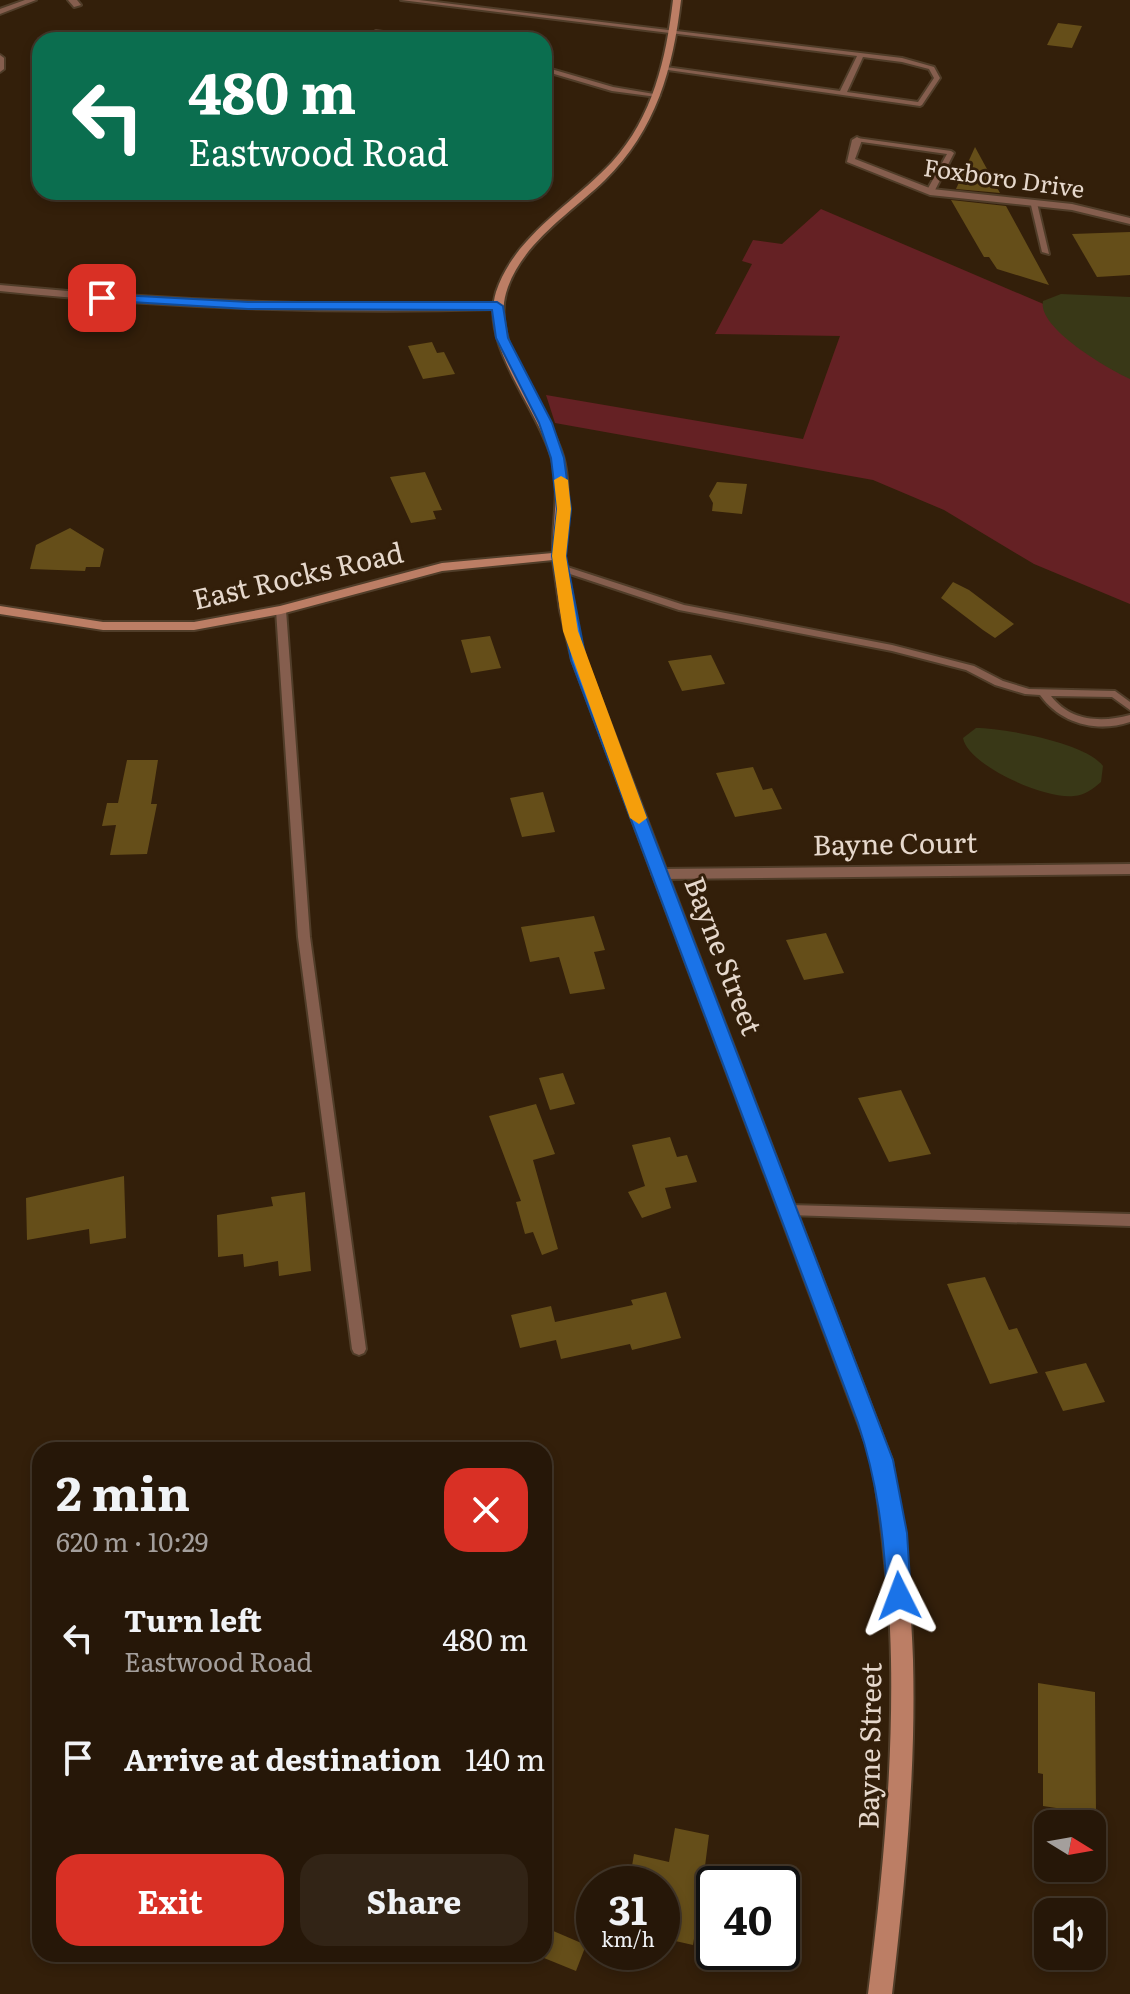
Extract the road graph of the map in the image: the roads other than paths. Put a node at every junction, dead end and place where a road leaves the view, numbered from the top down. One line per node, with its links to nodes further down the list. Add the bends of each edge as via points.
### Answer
1 (32, 0): 4 (street)
2 (404, 0): 5 (lane)
3 (677, 0): 5 (street)
4 (0, 12)
5 (674, 31): 6 (lane); 8 (street)
6 (860, 56): 11 (lane); 11 (lane, via 932,68 936,84 920,104)
7 (0, 58): 9 (street)
8 (668, 68): 11 (lane); 12 (street)
9 (0, 69)
10 (552, 71): 12 (lane, via 612,89)
11 (843, 92)
12 (657, 95): 19 (street, via 643,127 617,163 555,217 515,267)
13 (857, 140): 14 (street, Foxboro Drive, via 850,160); 14 (lane, via 951,153)
14 (930, 192): 15 (street, Foxboro Drive)
15 (1033, 203): 16 (street, Foxboro Drive); 17 (lane)
16 (1130, 221)
17 (1046, 252)
18 (0, 288): 19 (street, via 201,304)
19 (497, 306): 20 (street, Bayne Street, via 502,338 558,458 564,509)
20 (560, 562): 22 (street, East Rocks Road, via 442,567); 23 (lane, via 682,608 892,648); 27 (street, Bayne Street, via 579,660)
21 (0, 610): 22 (street, East Rocks Road, via 103,626 163,628)
22 (281, 610): 30 (lane, via 304,937)
23 (1045, 695): 24 (lane, via 1115,694); 25 (lane, via 1065,714 1082,720 1117,724)
24 (1130, 707)
25 (1130, 718)
26 (1130, 869): 27 (street, Bayne Court)
27 (660, 874): 28 (street, Bayne Street)
28 (789, 1210): 29 (lane); 31 (street, Bayne Street, via 882,1460 895,1533 905,1690 899,1835)
29 (1130, 1220)
30 (359, 1349)
31 (880, 1994)

